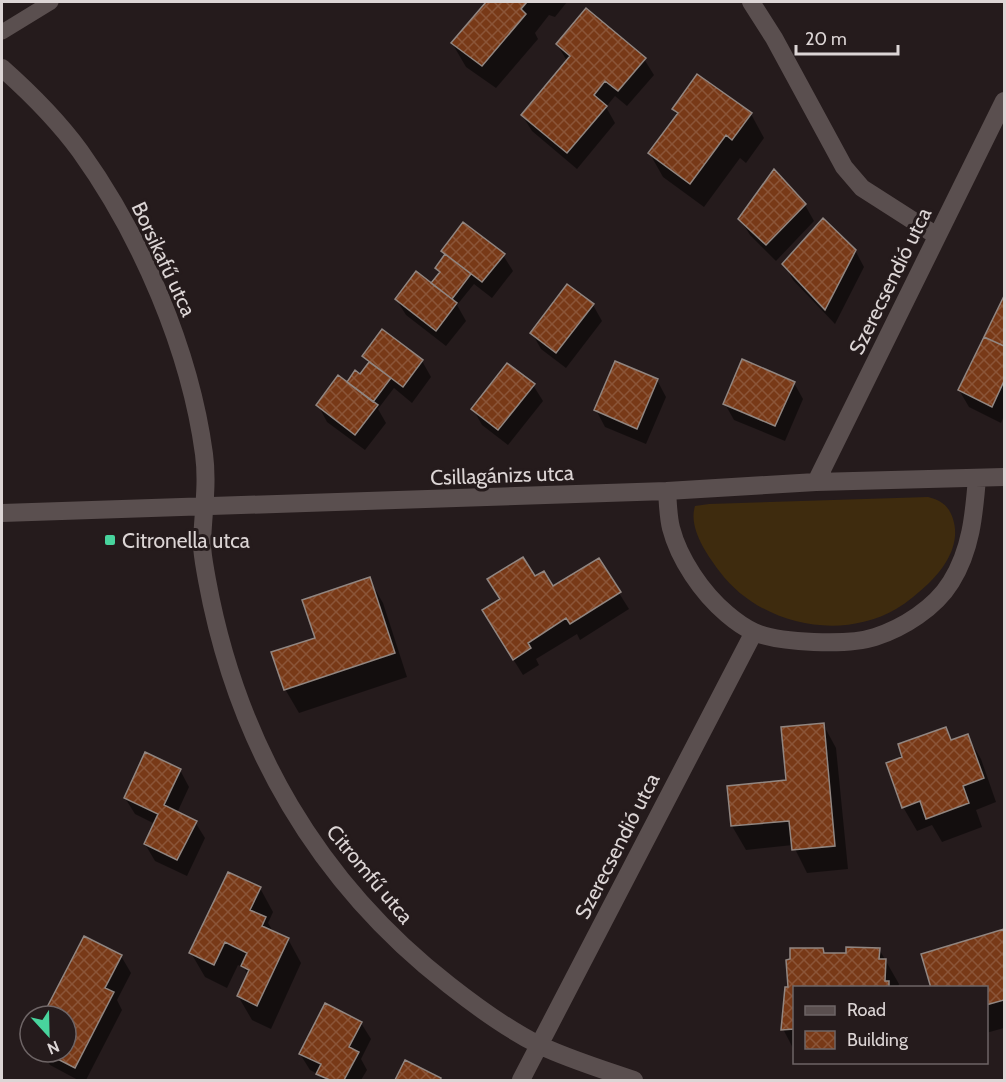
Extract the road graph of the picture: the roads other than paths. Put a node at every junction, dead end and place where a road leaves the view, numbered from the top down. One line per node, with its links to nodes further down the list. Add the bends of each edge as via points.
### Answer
1 (51, 2): 3 (lane)
2 (751, 2): 6 (street, via 844,167 862,188)
3 (2, 32)
4 (2, 68): 11 (street, Borsikafű utca, via 78,148 106,190 156,287 176,337 195,407 204,456)
5 (1005, 101): 6 (street, Szerecsendió utca)
6 (937, 236): 9 (street, Szerecsendió utca)
7 (1005, 477): 8 (street, Csillagánizs utca)
8 (977, 478): 9 (street, Csillagánizs utca); 13 (street, via 967,549 950,584 930,606 905,624 873,638 827,643)
9 (816, 482): 10 (street, Csillagánizs utca)
10 (667, 492): 11 (street, Csillagánizs utca); 13 (street, via 671,527 686,563 727,615)
11 (206, 507): 12 (street, Csillagánizs utca); 14 (street, Citromfű utca, via 202,546 226,662 256,739 296,817 339,879 397,941 467,999)
12 (2, 513)
13 (754, 632): 14 (street, Szerecsendió utca)
14 (539, 1045): 15 (street, Szerecsendió utca); 16 (street, Citromfű utca)
15 (521, 1080)
16 (634, 1080)

